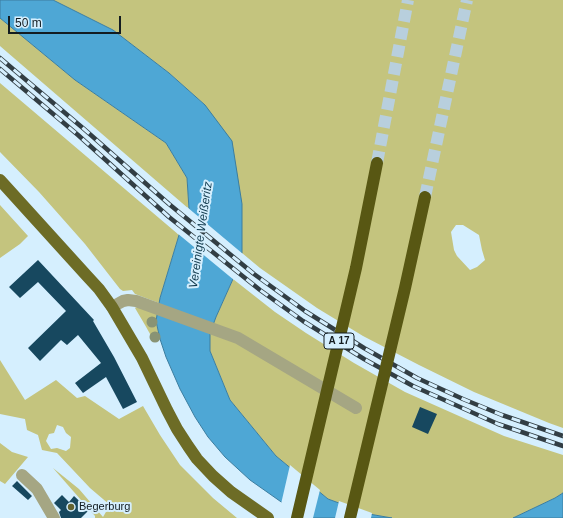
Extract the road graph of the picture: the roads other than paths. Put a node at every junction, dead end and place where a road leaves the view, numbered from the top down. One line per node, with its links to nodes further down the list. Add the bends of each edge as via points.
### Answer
1 (376, 163): 9 (highway, A 17, bridge, via 356,268)
2 (0, 180): 4 (main road, via 99,289)
3 (425, 197): 10 (highway, bridge)
4 (112, 307): 5 (lane, via 123,301 136,300 238,338); 8 (main road, via 142,358 167,410 197,459 231,492)
5 (356, 408)
6 (22, 475): 7 (lane, via 38,489)
7 (54, 518)
8 (268, 518)
9 (297, 518)
10 (350, 518)

